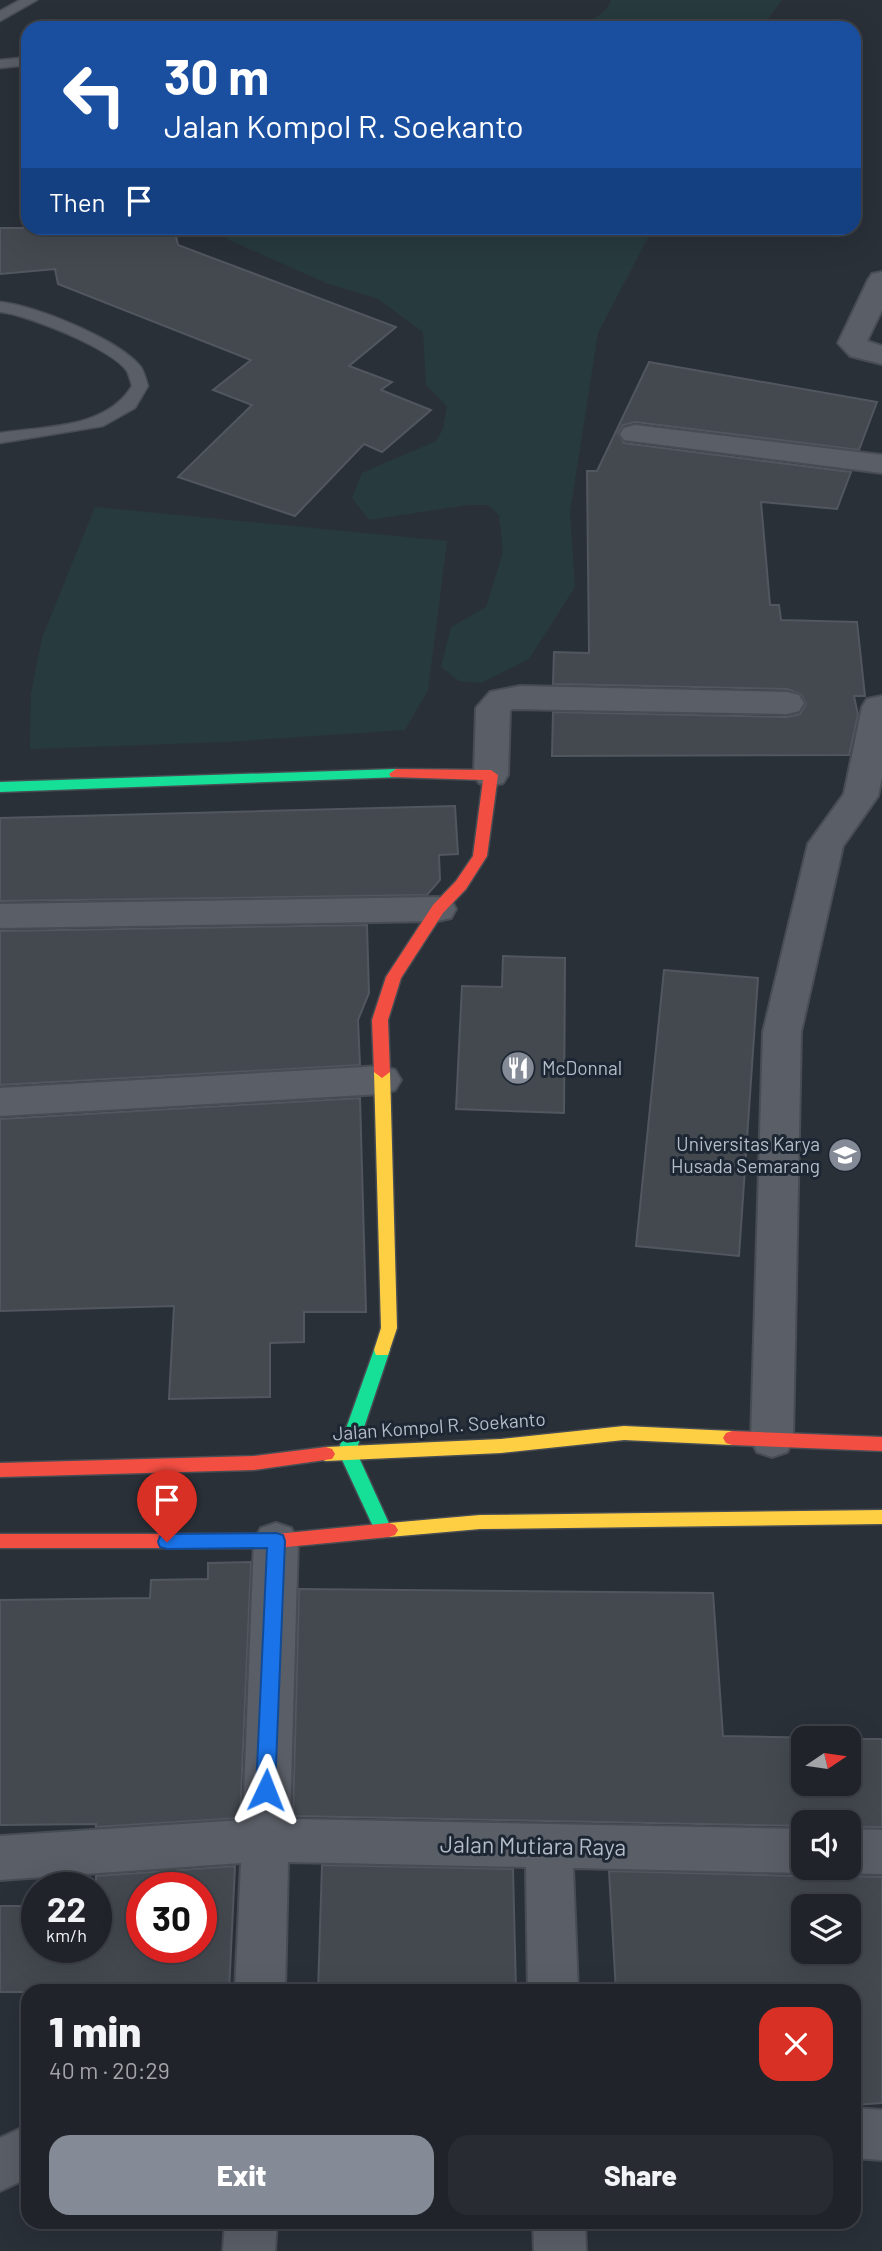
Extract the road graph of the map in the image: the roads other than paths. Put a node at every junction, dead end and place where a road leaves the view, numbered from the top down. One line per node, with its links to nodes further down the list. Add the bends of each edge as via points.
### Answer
1 (30, 0): 2 (lane)
2 (0, 17)
3 (21, 62): 4 (lane)
4 (0, 64)
5 (882, 280): 7 (street, via 852,343)
6 (0, 307): 9 (lane, via 13,308 111,348 134,365 140,385 136,398 97,423)
7 (882, 355)
8 (635, 434): 10 (street)
9 (0, 438)
10 (882, 464)
11 (787, 703): 13 (street, via 502,700 493,708)
12 (882, 707): 19 (street, via 861,796 826,844 782,1032)
13 (491, 775): 14 (street, via 421,773); 15 (street, via 480,856)
14 (0, 787)
15 (438, 909): 16 (street); 17 (street, via 394,977 380,1020)
16 (0, 916)
17 (382, 1080): 18 (street); 21 (street, via 389,1328)
18 (0, 1102)
19 (772, 1440): 20 (street, Jalan Kompol R. Soekanto); 21 (street, Jalan Kompol R. Soekanto, via 624,1433 501,1446)
20 (882, 1444)
21 (347, 1451): 22 (street, Jalan Kompol R. Soekanto, via 254,1463); 24 (street)
22 (0, 1470)
23 (882, 1517): 24 (street, via 480,1521)
24 (383, 1530): 26 (street)
25 (0, 1541): 26 (street)
26 (276, 1541): 27 (street)
27 (263, 1840): 28 (street, Jalan Mutiara Raya); 32 (street, Jalan Mutiara Raya); 33 (street)
28 (549, 1847): 29 (street, Jalan Mutiara Raya); 34 (street)
29 (791, 1851)
30 (861, 1851): 31 (street)
31 (882, 1852)
32 (0, 1858)
33 (260, 1984)
34 (553, 1984)
35 (861, 2133): 36 (street)
36 (882, 2134)
37 (21, 2154): 38 (street)
38 (0, 2166)
39 (251, 2229): 41 (street)
40 (559, 2229): 42 (street)
41 (249, 2251)
42 (560, 2251)

